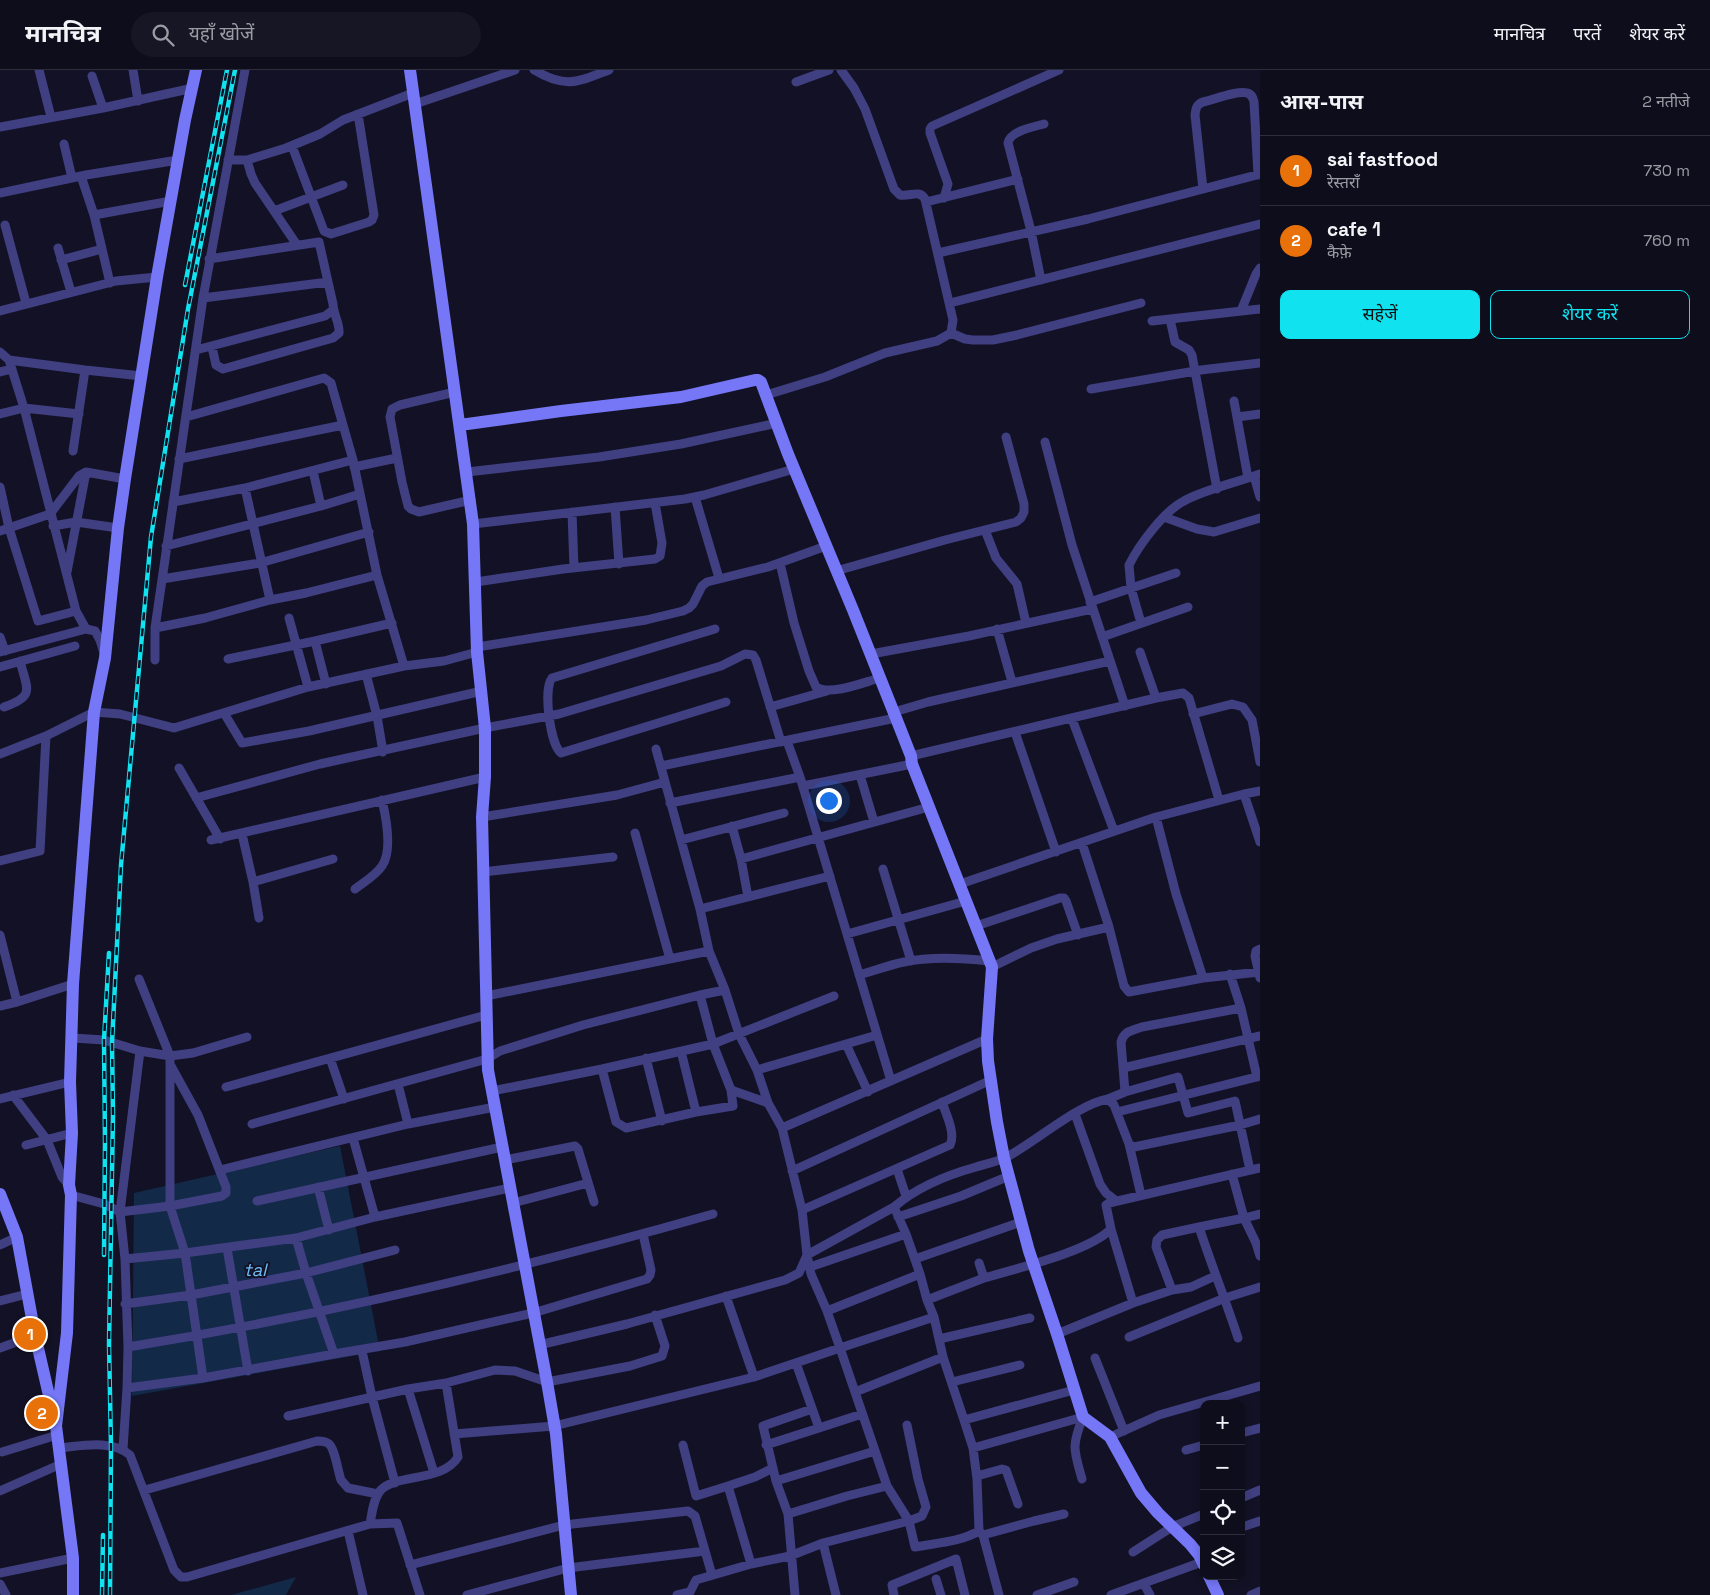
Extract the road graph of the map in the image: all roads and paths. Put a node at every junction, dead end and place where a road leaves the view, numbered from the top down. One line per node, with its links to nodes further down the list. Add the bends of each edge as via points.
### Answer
1 (40, 70): 19 (street)
2 (133, 70): 16 (street)
3 (196, 70): 14 (street)
4 (245, 70): 25 (street)
5 (410, 70): 15 (street)
6 (515, 70): 15 (street)
7 (534, 70): 8 (street, via 568,83)
8 (609, 70)
9 (829, 70): 13 (street)
10 (841, 70): 36 (street, via 865,109 894,189 900,195 922,194)
11 (1059, 70): 34 (street, via 932,126 930,133 948,184)
12 (92, 76): 17 (street)
13 (796, 82)
14 (193, 88): 16 (street); 24 (street)
15 (414, 99): 18 (street); 75 (street)
16 (138, 101): 17 (street)
17 (103, 108): 19 (street)
18 (358, 114): 23 (street); 33 (street, via 373,218 327,234)
19 (51, 117): 21 (street)
20 (1044, 124): 29 (street, via 1008,139)
21 (0, 127)
22 (64, 144): 28 (street)
23 (292, 146): 26 (street); 33 (street)
24 (178, 160): 28 (street); 35 (street)
25 (228, 160): 26 (street); 46 (street)
26 (247, 160): 37 (street, via 253,179)
27 (1259, 174): 31 (street); 31 (street, via 1254,102 1252,96 1241,92 1203,102 1196,109)
28 (76, 177): 32 (street); 38 (street)
29 (1018, 179): 34 (street); 41 (street)
30 (343, 185): 33 (street)
31 (1202, 189): 41 (street)
32 (0, 193)
33 (311, 196): 37 (street)
34 (944, 198): 36 (street)
35 (171, 201): 38 (street); 49 (street)
36 (926, 202): 45 (street)
37 (274, 211): 42 (street)
38 (94, 215): 44 (street)
39 (1260, 224): 50 (street)
40 (5, 225): 55 (street)
41 (1031, 231): 45 (street); 50 (street)
42 (297, 245): 46 (street); 51 (street, via 321,243)
43 (58, 248): 47 (street)
44 (102, 249): 47 (street); 52 (street)
45 (938, 253): 56 (street)
46 (209, 259): 54 (street)
47 (62, 260): 53 (street)
48 (1260, 268): 61 (street)
49 (157, 277): 52 (street); 73 (street)
50 (1041, 280): 56 (street)
51 (328, 282): 54 (street); 59 (street)
52 (110, 283): 53 (street)
53 (71, 292): 55 (street)
54 (203, 298): 66 (street)
55 (26, 303): 60 (street)
56 (950, 303): 64 (street, via 954,328)
57 (1141, 303): 64 (street, via 993,340 964,339)
58 (1260, 309): 61 (street)
59 (333, 310): 65 (street, via 325,316); 65 (street, via 340,329 333,338 223,369 216,365)
60 (0, 311)
61 (1241, 311): 62 (street)
62 (1170, 319): 63 (street); 71 (street, via 1175,342 1191,352)
63 (1152, 321)
64 (951, 333): 76 (street)
65 (212, 347): 66 (street)
66 (196, 350): 82 (street)
67 (0, 352): 69 (street)
68 (1260, 363): 71 (street)
69 (10, 364): 70 (street); 72 (street); 78 (street)
70 (85, 370): 73 (street); 80 (street)
71 (1195, 371): 74 (street); 101 (street)
72 (0, 372)
73 (142, 376): 98 (street)
74 (1091, 389)
75 (455, 392): 86 (street); 90 (street, via 392,409 390,417)
76 (766, 395): 84 (street); 86 (street, via 761,382 755,380 681,397)
77 (1234, 401): 83 (street)
78 (24, 408): 79 (street); 80 (street); 111 (street)
79 (0, 414)
80 (79, 414): 89 (street)
81 (1260, 414): 83 (street)
82 (186, 417): 85 (street, via 324,378 331,383); 91 (street)
83 (1237, 417): 97 (street)
84 (777, 424): 93 (street); 96 (street, via 599,457)
85 (343, 425): 91 (street); 92 (street)
86 (460, 425): 96 (street)
87 (1006, 436): 120 (street, via 1024,512 1016,522)
88 (1046, 442): 137 (street)
89 (73, 451)
90 (397, 458): 92 (street); 105 (street, via 408,506 414,512)
91 (179, 459): 106 (street)
92 (353, 464): 94 (street); 102 (street)
93 (794, 469): 103 (street); 123 (street)
94 (313, 470): 100 (street); 108 (street)
95 (86, 472): 98 (street); 111 (street, via 79,476); 114 (street)
96 (467, 472): 105 (street)
97 (1254, 476): 101 (street); 104 (street)
98 (125, 479): 118 (street)
99 (0, 487): 119 (street)
100 (245, 488): 106 (street); 115 (street)
101 (1217, 488): 112 (street, via 1184,500)
102 (360, 494): 108 (street); 121 (street)
103 (695, 497): 107 (street); 132 (street)
104 (1260, 497)
105 (470, 500): 116 (street)
106 (173, 502): 122 (street)
107 (655, 503): 109 (street); 126 (street, via 662,544 660,556)
108 (321, 506): 115 (street)
109 (615, 507): 110 (street); 126 (street)
110 (572, 512): 116 (street); 127 (street)
111 (50, 514): 117 (street); 119 (street)
112 (1164, 517): 113 (street, via 1214,532); 135 (street, via 1129,565)
113 (1260, 518)
114 (76, 522): 117 (street); 118 (street); 130 (street)
115 (252, 523): 122 (street); 124 (street)
116 (473, 524): 134 (street)
117 (53, 526): 130 (street)
118 (118, 528): 157 (street)
119 (4, 530): 139 (street, via 38,621)
120 (985, 530): 128 (street); 142 (street, via 996,558 1017,584)
121 (369, 532): 124 (street); 131 (street)
122 (166, 546): 133 (street)
123 (826, 546): 125 (street); 128 (street)
124 (260, 563): 133 (street); 136 (street)
125 (780, 563): 132 (street); 170 (street, via 794,624 813,683)
126 (619, 564): 127 (street)
127 (574, 568): 134 (street)
128 (836, 571): 156 (street)
129 (1176, 572): 135 (street)
130 (67, 575): 139 (street)
131 (377, 575): 136 (street); 141 (street)
132 (719, 578): 153 (street, via 702,586 694,604 683,611)
133 (162, 579): 144 (street)
134 (476, 582): 153 (street)
135 (1131, 588): 137 (street); 143 (street)
136 (270, 600): 144 (street)
137 (1091, 605): 142 (street); 149 (street)
138 (1188, 607): 143 (street)
139 (76, 611): 145 (street)
140 (289, 618): 151 (street)
141 (392, 623): 150 (street); 162 (street)
142 (1026, 623): 147 (street)
143 (1141, 623): 149 (street)
144 (155, 628): 159 (street)
145 (86, 629): 154 (street); 157 (street, via 95,631)
146 (715, 629): 181 (street, via 552,678 547,688)
147 (998, 630): 156 (street); 166 (street)
148 (0, 637): 154 (street)
149 (1102, 637): 161 (street)
150 (315, 641): 151 (street); 167 (street)
151 (296, 644): 158 (street); 168 (street)
152 (75, 646): 160 (street)
153 (477, 650): 162 (street, via 444,660); 169 (street)
154 (2, 652)
155 (1140, 652): 171 (street)
156 (871, 654): 165 (street)
157 (105, 658): 176 (street)
158 (228, 659)
159 (155, 660)
160 (20, 661): 163 (street); 175 (street, via 26,695 24,699)
161 (1110, 661): 166 (street); 174 (street)
162 (404, 666): 164 (street)
163 (0, 667)
164 (366, 674): 167 (street); 180 (street)
165 (880, 678): 170 (street); 179 (street)
166 (1012, 682): 179 (street, via 928,702)
167 (326, 684): 168 (street)
168 (308, 687): 177 (street)
169 (482, 691): 180 (street); 183 (street)
170 (827, 691): 173 (street)
171 (1156, 698): 174 (street); 178 (street, via 1186,694)
172 (726, 702): 181 (street, via 561,752 555,746)
173 (770, 706): 181 (street, via 756,660 753,655 745,654 721,666); 186 (street)
174 (1125, 706): 182 (street)
175 (4, 707)
176 (94, 712): 177 (street, via 135,717 174,728); 185 (street); 248 (street)
177 (224, 713): 180 (street, via 242,743)
178 (1193, 714): 191 (street, via 1232,704 1243,707 1252,720); 202 (street)
179 (895, 715): 186 (street); 190 (street)
180 (376, 716): 188 (street)
181 (549, 716): 183 (street)
182 (1072, 719): 184 (street); 210 (street)
183 (485, 728): 188 (street); 195 (street)
184 (1015, 732): 190 (street); 217 (street)
185 (46, 736): 189 (street); 221 (street, via 40,851)
186 (784, 742): 192 (street); 197 (street)
187 (656, 750): 192 (street)
188 (383, 752): 200 (street, via 320,764)
189 (0, 754)
190 (912, 760): 194 (street); 204 (street)
191 (1260, 762)
192 (661, 766): 196 (street)
193 (179, 768): 200 (street)
194 (860, 774): 197 (street); 208 (street)
195 (485, 777): 201 (street); 207 (street)
196 (665, 782): 203 (street); 207 (street, via 618,795)
197 (801, 782): 203 (street); 213 (street)
198 (1260, 791): 199 (street)
199 (1244, 794): 202 (street); 215 (street)
200 (196, 798): 212 (street, via 215,840)
201 (382, 800): 212 (street); 227 (street, via 388,826 384,864)
202 (1219, 800): 206 (street)
203 (670, 803): 214 (street)
204 (929, 807): 208 (street); 226 (street)
205 (784, 813): 209 (street)
206 (1156, 817): 210 (street); 246 (street)
207 (482, 818): 223 (street)
208 (874, 822): 213 (street)
209 (732, 826): 214 (street); 220 (street)
210 (1114, 831): 216 (street)
211 (635, 833): 240 (street)
212 (242, 834): 225 (street)
213 (818, 837): 220 (street); 224 (street)
214 (681, 840): 230 (street)
215 (1260, 842)
216 (1082, 843): 217 (street); 234 (street)
217 (1056, 852): 226 (street)
218 (613, 857): 223 (street)
219 (333, 859): 225 (street)
220 (741, 859): 228 (street)
221 (0, 861)
222 (883, 870): 232 (street)
223 (483, 872): 251 (street)
224 (830, 876): 228 (street); 235 (street)
225 (253, 882): 231 (street)
226 (960, 884): 229 (street)
227 (355, 889)
228 (748, 897): 230 (street)
229 (966, 901): 232 (street); 233 (street)
230 (700, 909): 239 (street)
231 (259, 918)
232 (899, 920): 235 (street); 241 (street)
233 (976, 926): 236 (street, via 1064,898); 242 (street)
234 (1109, 928): 236 (street); 246 (street, via 1124,986 1129,992)
235 (847, 934): 245 (street)
236 (1078, 934): 242 (street)
237 (0, 935): 253 (street)
238 (1260, 949): 244 (street, via 1256,953)
239 (709, 951): 240 (street); 249 (street)
240 (670, 959): 251 (street)
241 (911, 961): 242 (street, via 961,958); 245 (street)
242 (991, 964): 262 (street)
243 (1230, 974): 244 (street); 246 (street); 255 (street)
244 (1259, 974)
245 (859, 975): 258 (street)
246 (1203, 978)
247 (139, 979): 271 (street)
248 (73, 984): 253 (street); 261 (street)
249 (725, 990): 250 (street); 257 (street)
250 (700, 995): 264 (street); 270 (street, via 583,1025 500,1051)
251 (486, 996): 256 (street)
252 (834, 996): 257 (street)
253 (16, 1002): 254 (street)
254 (0, 1006)
255 (1241, 1008): 263 (street); 272 (street, via 1126,1032 1121,1042)
256 (486, 1015): 268 (street); 270 (street)
257 (739, 1034): 264 (street); 274 (street)
258 (877, 1036): 265 (street); 277 (street)
259 (1260, 1036): 263 (street)
260 (247, 1037): 271 (street)
261 (73, 1038): 266 (street, via 104,1040); 278 (street)
262 (987, 1038): 276 (street); 277 (street)
263 (1248, 1039): 272 (street); 275 (street)
264 (713, 1044): 267 (street); 281 (street)
265 (846, 1044): 274 (street); 283 (street)
266 (140, 1050): 271 (street); 332 (street)
267 (681, 1051): 269 (street); 293 (street)
268 (330, 1058): 280 (street); 287 (street)
269 (646, 1058): 273 (street); 297 (street)
270 (487, 1059): 279 (street); 282 (street)
271 (170, 1060): 312 (street, via 198,1115); 329 (street)
272 (1123, 1068): 284 (street)
273 (602, 1069): 282 (street); 297 (street, via 619,1126 626,1128)
274 (757, 1070): 291 (street)
275 (1258, 1076): 286 (street)
276 (991, 1080): 290 (street); 308 (street)
277 (891, 1081): 283 (street)
278 (70, 1082): 285 (street); 302 (street)
279 (398, 1084): 287 (street); 299 (street)
280 (226, 1088)
281 (731, 1090): 291 (street); 293 (street, via 733,1106)
282 (492, 1092): 292 (street)
283 (868, 1092): 301 (street)
284 (1124, 1092): 286 (street, via 1178,1078); 289 (street)
285 (13, 1095): 288 (street); 304 (street)
286 (1184, 1095): 294 (street); 300 (street, via 1188,1113 1235,1100)
287 (344, 1098): 298 (street)
288 (0, 1099)
289 (1108, 1099): 294 (street); 295 (street)
290 (942, 1102): 311 (street, via 952,1134 950,1145); 314 (street)
291 (768, 1103): 301 (street)
292 (495, 1107): 299 (street); 307 (street)
293 (696, 1112): 297 (street)
294 (1117, 1112): 305 (street)
295 (1074, 1114): 308 (street); 325 (street, via 1100,1184)
296 (1260, 1119): 300 (street)
297 (662, 1121)
298 (252, 1124)
299 (408, 1124): 303 (street)
300 (1240, 1125): 305 (street, via 1142,1146); 313 (street)
301 (782, 1128): 314 (street)
302 (72, 1133): 304 (street); 321 (street)
303 (353, 1138): 312 (street); 317 (street)
304 (47, 1140): 306 (street); 321 (street)
305 (1128, 1144): 322 (street)
306 (26, 1145)
307 (502, 1147): 309 (street); 317 (street)
308 (1004, 1158): 316 (street); 324 (street, via 973,1167)
309 (505, 1160): 318 (street, via 575,1146); 320 (street)
310 (1260, 1168): 313 (street)
311 (897, 1169): 324 (street); 331 (street)
312 (220, 1170): 329 (street, via 226,1187 222,1196)
313 (1250, 1170): 315 (street)
314 (792, 1171): 331 (street)
315 (1232, 1174): 322 (street); 337 (street)
316 (1009, 1176): 336 (street); 338 (street)
317 (363, 1177): 319 (street); 335 (street)
318 (588, 1183): 327 (street); 328 (street)
319 (318, 1187): 326 (street); 341 (street)
320 (510, 1188): 328 (street); 335 (street)
321 (70, 1190): 332 (street); 421 (street, via 67,1333)
322 (1141, 1194): 325 (street)
323 (0, 1196): 344 (street)
324 (906, 1196): 330 (street)
325 (1116, 1200): 340 (street, via 1106,1205)
326 (257, 1201)
327 (594, 1202)
328 (513, 1203): 356 (street)
329 (170, 1206): 332 (street); 349 (street)
330 (894, 1207): 336 (street); 350 (street)
331 (802, 1210): 350 (street)
332 (120, 1212): 352 (street)
333 (713, 1214): 342 (street)
334 (1260, 1214): 337 (street)
335 (375, 1217): 341 (street)
336 (898, 1217): 343 (street)
337 (1244, 1218): 339 (street); 351 (street)
338 (1021, 1222): 353 (street); 355 (street)
339 (1199, 1227): 361 (street); 365 (street, via 1162,1235 1157,1240 1156,1247)
340 (1111, 1229): 355 (street, via 1088,1244); 373 (street)
341 (329, 1230): 345 (street)
342 (643, 1234): 356 (street); 376 (street, via 651,1270 647,1279)
343 (906, 1234): 353 (street); 357 (street)
344 (17, 1237): 346 (street); 366 (street)
345 (296, 1238): 347 (street); 358 (street)
346 (0, 1245)
347 (227, 1248): 349 (street); 363 (street)
348 (395, 1250): 358 (street)
349 (185, 1253): 352 (street); 367 (street)
350 (807, 1255): 357 (street); 359 (street)
351 (1260, 1256)
352 (125, 1258): 372 (street)
353 (915, 1258): 360 (street)
354 (979, 1263): 362 (street)
355 (1034, 1264): 362 (street); 381 (street)
356 (524, 1266): 374 (street); 376 (street)
357 (810, 1270): 359 (street); 375 (street)
358 (306, 1272): 363 (street); 374 (street)
359 (799, 1273): 368 (street)
360 (920, 1274): 370 (street); 375 (street)
361 (1215, 1276): 365 (street, via 1191,1287); 369 (street)
362 (984, 1278): 370 (street)
363 (234, 1287): 367 (street); 380 (street)
364 (1260, 1287): 369 (street)
365 (1172, 1290): 373 (street)
366 (27, 1294): 371 (street); 382 (street)
367 (191, 1295): 372 (street); 383 (street)
368 (726, 1296): 377 (street); 398 (street)
369 (1225, 1298): 384 (street); 385 (street)
370 (927, 1300): 378 (street)
371 (0, 1301)
372 (126, 1304): 389 (street)
373 (1133, 1304): 381 (street)
374 (320, 1311): 380 (street); 392 (street)
375 (827, 1311): 390 (street)
376 (533, 1313): 387 (street); 391 (street)
377 (654, 1315): 387 (street); 400 (street, via 665,1346 662,1356 630,1366)
378 (934, 1317): 386 (street); 390 (street)
379 (1030, 1318): 386 (street)
380 (241, 1328): 383 (street); 397 (street)
381 (1057, 1334): 406 (street)
382 (34, 1335): 388 (street); 421 (street)
383 (197, 1336): 389 (street); 399 (street)
384 (1128, 1336)
385 (1238, 1338)
386 (939, 1339): 393 (street)
387 (539, 1345): 400 (street)
388 (0, 1348)
389 (128, 1348): 404 (street)
390 (840, 1348): 395 (street); 407 (street)
391 (362, 1351): 392 (street); 408 (street)
392 (334, 1354): 397 (street)
393 (943, 1356): 401 (street); 407 (street)
394 (1095, 1358): 418 (street)
395 (796, 1363): 398 (street); 409 (street)
396 (1020, 1365): 401 (street)
397 (248, 1370): 399 (street)
398 (754, 1377): 415 (street)
399 (203, 1378): 404 (street)
400 (547, 1382): 402 (street, via 507,1370 495,1370); 415 (street)
401 (952, 1382): 413 (street)
402 (446, 1383): 405 (street); 420 (street)
403 (1260, 1386): 418 (street, via 1159,1415)
404 (127, 1388): 427 (street)
405 (408, 1389): 408 (street); 433 (street)
406 (1074, 1390): 412 (street); 413 (street)
407 (855, 1392): 410 (street)
408 (372, 1398): 411 (street); 437 (street)
409 (812, 1409): 416 (street); 424 (street, via 763,1426)
410 (862, 1414): 416 (street); 429 (street)
411 (288, 1416)
412 (1083, 1417): 422 (street); 426 (street); 435 (street, via 1074,1447)
413 (964, 1420): 426 (street)
414 (907, 1425): 449 (street, via 926,1507 922,1516)
415 (554, 1426): 420 (street); 452 (street)
416 (819, 1428): 424 (street)
417 (1260, 1428): 419 (street)
418 (1124, 1431): 422 (street)
419 (1245, 1433)
420 (454, 1434): 433 (street, via 458,1457 448,1468)
421 (58, 1436): 427 (street); 430 (street); 431 (street)
422 (1110, 1437): 454 (street, via 1141,1493)
423 (683, 1445): 438 (street, via 696,1496)
424 (766, 1445): 432 (street)
425 (1200, 1446): 428 (street)
426 (973, 1448): 434 (street)
427 (124, 1449): 440 (street, via 130,1455)
428 (1186, 1450)
429 (875, 1451): 436 (street); 439 (street)
430 (2, 1452)
431 (61, 1464): 442 (street); 461 (street)
432 (773, 1468): 436 (street); 438 (street)
433 (434, 1473): 437 (street)
434 (977, 1476): 445 (street, via 1006,1470); 456 (street)
435 (1082, 1479)
436 (776, 1481): 446 (street)
437 (395, 1483): 443 (street, via 382,1488)
438 (728, 1486): 463 (street)
439 (887, 1486): 446 (street); 449 (street)
440 (145, 1490): 443 (street, via 323,1441 332,1448 344,1485); 455 (street, via 174,1570 181,1576 187,1577)
441 (1260, 1490): 444 (street)
442 (0, 1491)
443 (378, 1494): 451 (street)
444 (1245, 1496)
445 (1018, 1504)
446 (788, 1514): 460 (street)
447 (1064, 1514): 456 (street)
448 (1200, 1516): 454 (street)
449 (909, 1521): 456 (street, via 915,1547); 457 (street)
450 (1260, 1521): 453 (street)
451 (370, 1524): 455 (street); 464 (street, via 397,1523)
452 (564, 1525): 458 (street, via 688,1511 695,1516); 464 (street); 466 (street)
453 (1245, 1526)
454 (1172, 1527): 459 (street); 462 (street)
455 (348, 1531): 477 (street)
456 (981, 1533): 487 (street)
457 (823, 1543): 460 (street); 483 (street)
458 (705, 1551): 466 (street); 468 (street)
459 (1132, 1552)
460 (790, 1556): 463 (street); 482 (street)
461 (74, 1558): 467 (street); 476 (street)
462 (1200, 1559)
463 (751, 1564): 468 (street)
464 (410, 1565): 478 (street)
465 (1200, 1565): 473 (street)
466 (568, 1568): 479 (street); 480 (street)
467 (0, 1573)
468 (712, 1575): 481 (street, via 696,1580 690,1592)
469 (936, 1579): 485 (street)
470 (1211, 1580): 491 (street)
471 (1074, 1582): 488 (street)
472 (0, 1584): 475 (street)
473 (1144, 1584): 489 (street); 490 (street)
474 (1260, 1592): 492 (street)
475 (6, 1595)
476 (73, 1595)
477 (363, 1595)
478 (420, 1595)
479 (467, 1595)
480 (571, 1595)
481 (677, 1595)
482 (795, 1595)
483 (836, 1595)
484 (894, 1595): 486 (street, via 892,1585 956,1559)
485 (941, 1595)
486 (965, 1595)
487 (999, 1595)
488 (1037, 1595)
489 (1110, 1595)
490 (1150, 1595)
491 (1218, 1595)
492 (1251, 1595)

